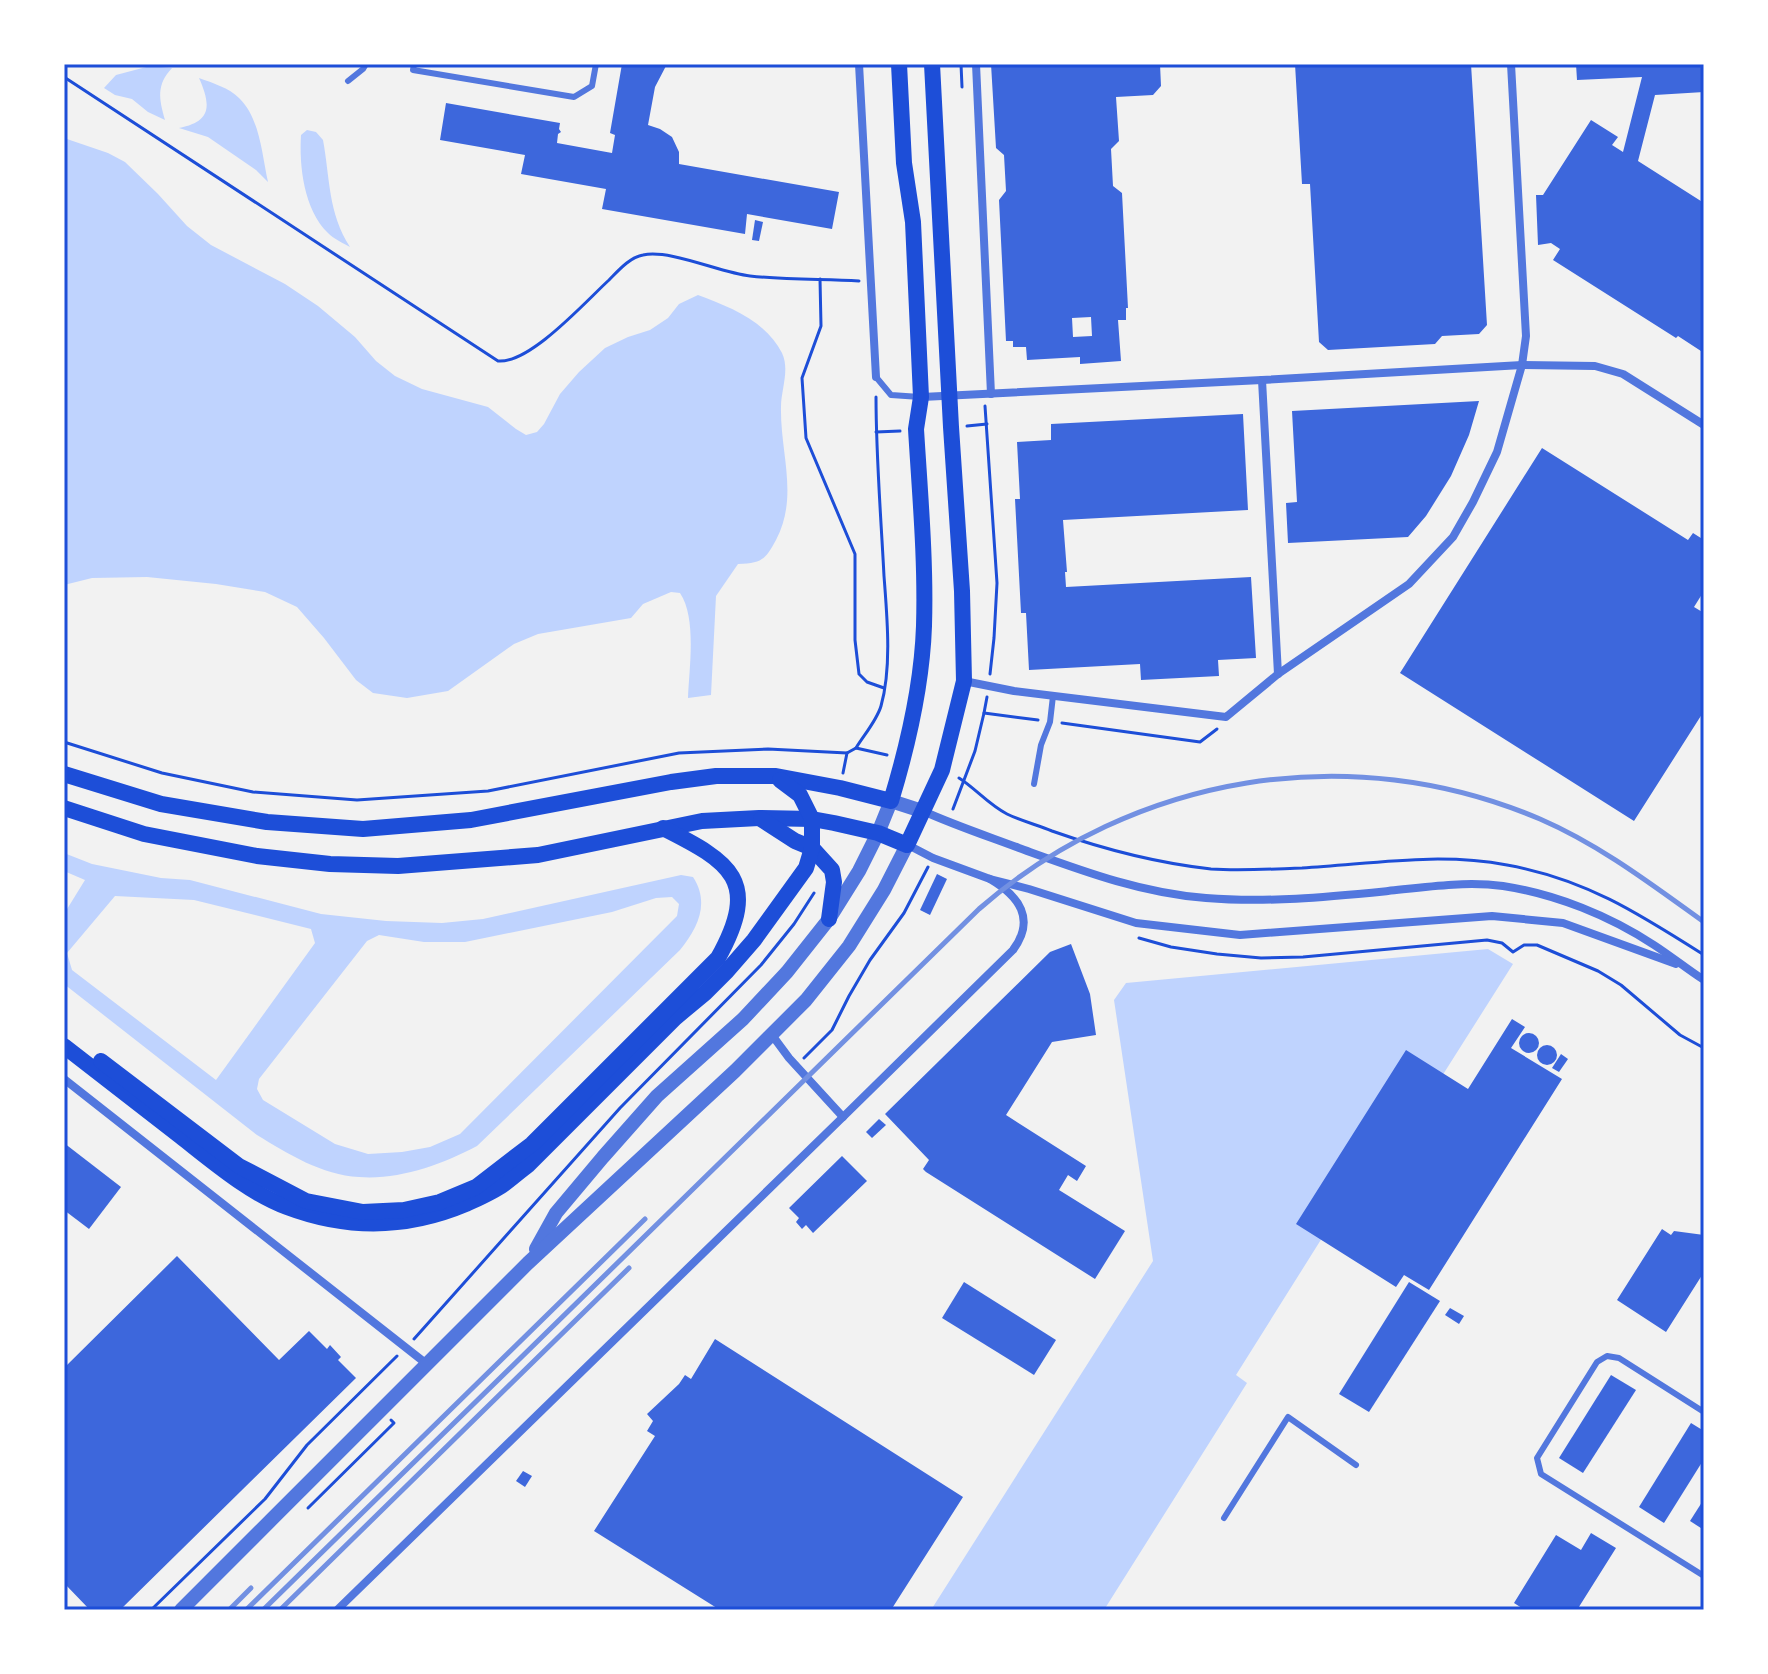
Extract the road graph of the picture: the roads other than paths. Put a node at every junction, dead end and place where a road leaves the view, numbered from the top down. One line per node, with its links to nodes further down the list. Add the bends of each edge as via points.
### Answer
1 (366, 64): 9 (lane)
2 (414, 64): 3 (lane, via 413,70 574,97 592,86)
3 (596, 64)
4 (859, 64): 11 (street)
5 (899, 64): 15 (main road)
6 (932, 64): 14 (main road)
7 (976, 64): 13 (street)
8 (1511, 64): 10 (street, via 1526,336)
9 (348, 81)
10 (1522, 365): 12 (street); 16 (street, via 1595,366 1623,374); 17 (street, via 1497,452 1453,537 1409,584)
11 (876, 377): 15 (lane, via 891,395)
12 (1262, 380): 13 (street); 17 (street)
13 (991, 394): 14 (street)
14 (949, 396): 15 (street); 18 (main road)
15 (921, 397): 23 (main road, via 916,429 924,627 918,687)
16 (1704, 425)
17 (1278, 674): 19 (street, via 1226,717)
18 (964, 681): 19 (street); 25 (main road, via 942,770)
19 (1053, 696): 22 (lane)
20 (64, 774): 21 (main road, via 161,804 267,822 363,829 471,820 716,776)
21 (776, 776): 23 (main road); 27 (main road, via 800,795)
22 (1034, 784)
23 (891, 801): 25 (street); 29 (street)
24 (64, 808): 28 (main road, via 144,834 330,864 398,866 538,855)
25 (922, 811): 30 (main road); 34 (street, via 1119,883 1206,898 1307,899 1501,886 1586,909 1657,946)
26 (759, 818): 27 (main road); 28 (main road); 31 (main road)
27 (812, 819): 29 (main road); 31 (main road)
28 (663, 828): 36 (main road, via 715,857 733,879 737,919 718,958 532,1144 476,1187 440,1202 363,1212 306,1201 239,1166)
29 (878, 833): 30 (main road); 33 (street)
30 (907, 845): 32 (street); 37 (street, via 849,946)
31 (812, 848): 33 (main road, via 832,870); 38 (main road, via 806,868 754,940 705,993 528,1165 502,1185 446,1212 373,1224 331,1220 285,1207 213,1162)
32 (990, 879): 34 (street, via 1136,923 1240,935 1492,916 1563,923); 40 (street, via 1014,896 1024,916 1017,944)
33 (829, 919): 41 (street, via 743,1019 657,1096 603,1157 556,1213)
34 (1682, 966): 35 (street)
35 (1704, 980)
36 (64, 1033)
37 (772, 1035): 40 (street); 41 (street)
38 (64, 1046)
39 (64, 1079): 42 (street)
40 (843, 1117): 48 (street)
41 (528, 1263): 42 (street)
42 (428, 1365): 47 (street)
43 (1704, 1412): 46 (lane, via 1619,1358 1607,1356 1597,1362 1537,1458 1541,1474)
44 (1356, 1465): 45 (lane, via 1288,1417)
45 (1224, 1518)
46 (1704, 1576)
47 (181, 1610)
48 (337, 1610)

